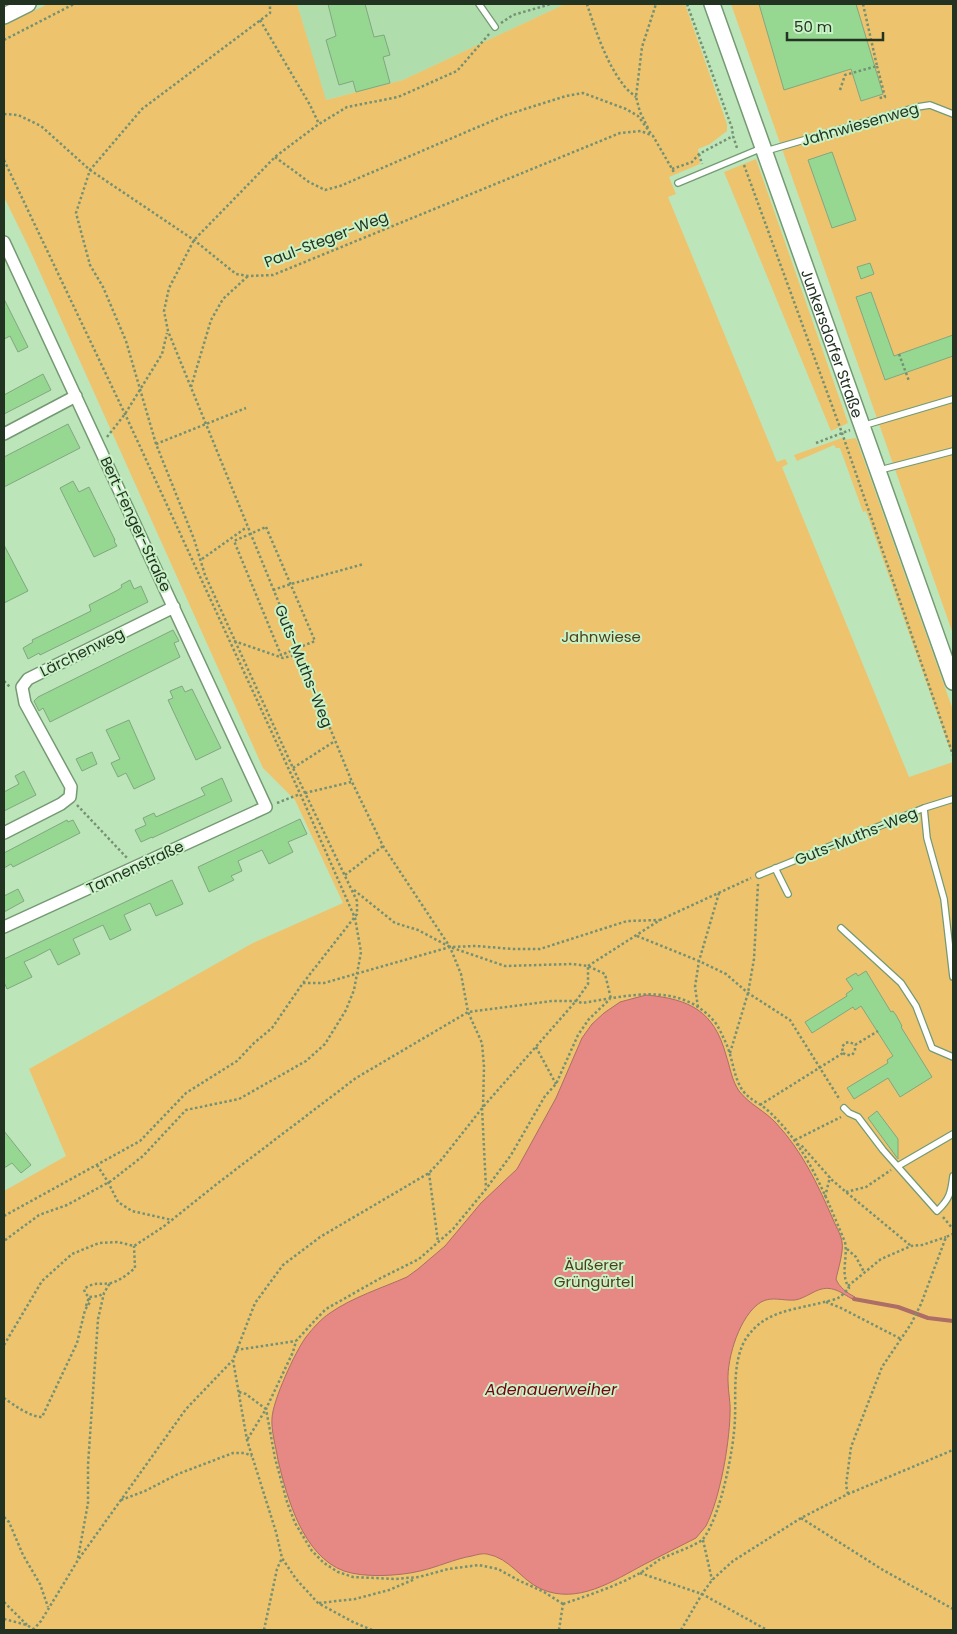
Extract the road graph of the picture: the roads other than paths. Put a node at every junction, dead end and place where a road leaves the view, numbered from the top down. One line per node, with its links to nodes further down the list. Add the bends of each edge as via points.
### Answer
1 (28, 4): 4 (street)
2 (479, 4): 5 (lane)
3 (712, 4): 7 (street, Junkersdorfer Straße)
4 (4, 16)
5 (495, 27)
6 (953, 114): 7 (lane, Jahnwiesenweg, via 930,105 917,107)
7 (765, 149): 8 (lane, Jahnwiesenweg); 12 (street, Junkersdorfer Straße)
8 (678, 182)
9 (4, 242): 10 (street, Bert-Fenger-Straße)
10 (76, 396): 13 (street); 16 (street, Bert-Fenger-Straße)
11 (953, 399): 12 (lane)
12 (862, 426): 15 (street, Junkersdorfer Straße)
13 (4, 434)
14 (953, 451): 15 (lane)
15 (878, 471): 17 (street, Junkersdorfer Straße)
16 (174, 606): 19 (street, Bert-Fenger-Straße); 21 (street, Lärchenweg, via 28,678 22,687 25,703 71,787 70,797)
17 (953, 682)
18 (953, 800): 20 (lane, Guts-Muths-Weg)
19 (266, 807): 25 (street, Tannenstraße)
20 (924, 808): 22 (lane, Guts-Muths-Weg); 27 (lane, via 927,838 942,890)
21 (4, 833)
22 (775, 868): 23 (lane, Guts-Muths-Weg); 24 (lane)
23 (759, 875)
24 (788, 894)
25 (4, 927)
26 (841, 928): 28 (lane, via 901,983 916,1006 932,1048)
27 (953, 977)
28 (953, 1057)
29 (844, 1108): 31 (lane, via 858,1117)
30 (953, 1134): 31 (lane)
31 (898, 1166): 32 (lane, via 937,1211 952,1190)
32 (953, 1176)

